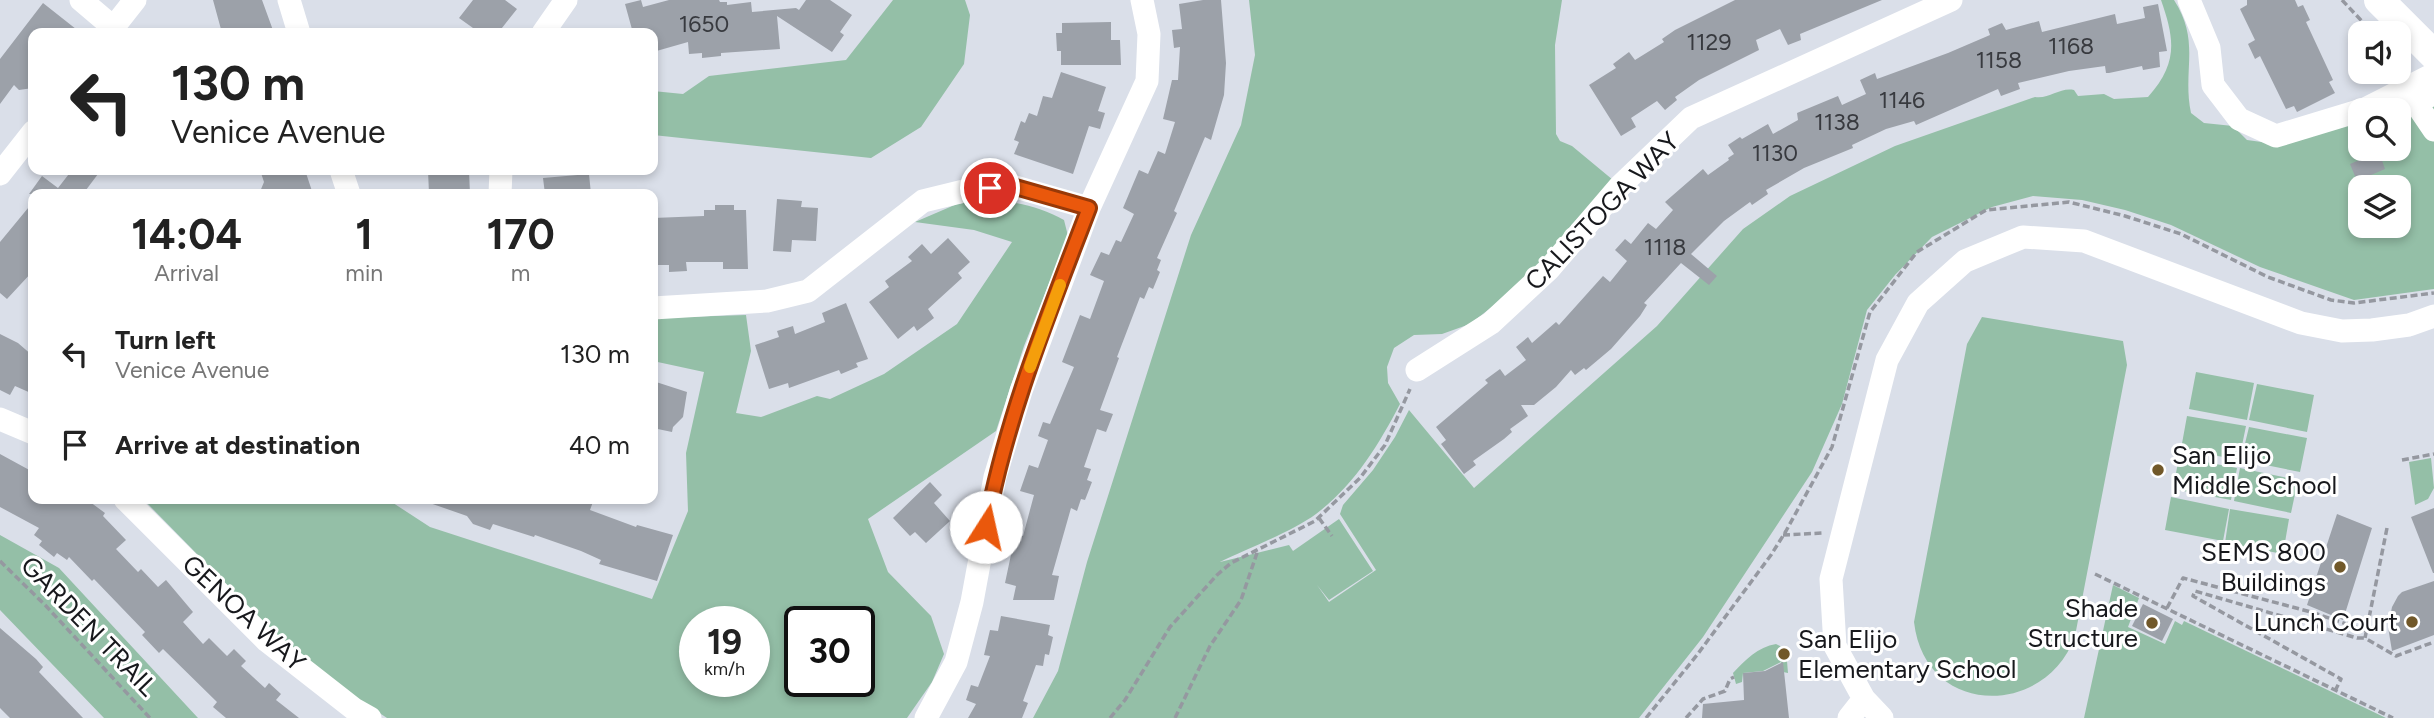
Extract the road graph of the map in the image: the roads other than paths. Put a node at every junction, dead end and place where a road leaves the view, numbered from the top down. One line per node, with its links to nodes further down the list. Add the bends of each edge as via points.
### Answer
1 (80, 0): 9 (street)
2 (135, 0): 10 (street)
3 (289, 0): 11 (street)
4 (566, 0): 12 (street)
5 (1142, 0): 19 (street, via 1149,34 1147,81)
6 (1951, 0): 22 (street, CALISTOGA WAY, via 1691,118 1620,186 1549,269 1501,314)
7 (2189, 0): 14 (street, via 2209,48 2213,85 2239,119 2276,136 2365,108)
8 (2379, 0): 13 (main road)
9 (110, 28)
10 (114, 28)
11 (297, 28)
12 (546, 28)
13 (2434, 55)
14 (2434, 74)
15 (2434, 94): 16 (street, via 2415,103)
16 (2434, 130)
17 (28, 138): 18 (street)
18 (0, 174)
19 (1089, 208): 20 (street, via 1012,186 968,190 923,201 808,291 767,302); 28 (street, via 1021,391 995,477 956,662)
20 (658, 308)
21 (2434, 316): 26 (street, via 2409,325 2342,331 2301,323 2084,241 2024,237 1965,261 1918,303 1887,360 1830,579 1835,646)
22 (1417, 370)
23 (0, 419): 24 (street)
24 (28, 431)
25 (130, 504): 27 (street, GENOA WAY, via 267,641)
26 (1864, 699): 29 (street); 30 (street)
27 (370, 718)
28 (926, 718)
29 (1849, 718)
30 (1882, 718)

